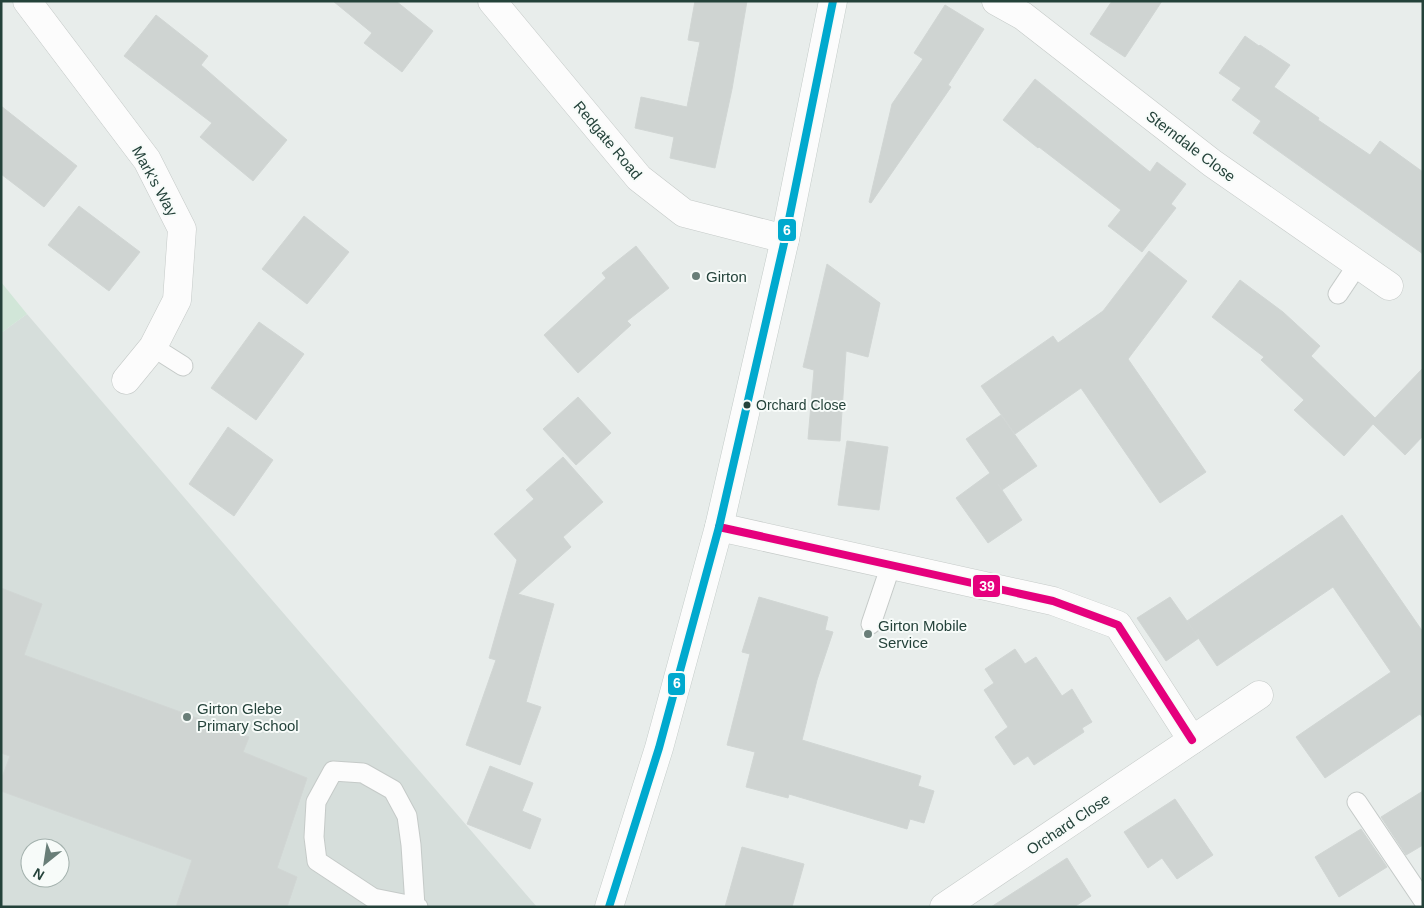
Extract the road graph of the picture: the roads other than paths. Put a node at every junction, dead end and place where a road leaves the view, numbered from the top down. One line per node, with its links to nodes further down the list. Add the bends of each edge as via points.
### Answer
1 (27, 1): 9 (street, Mark's Way, via 147,160 182,229 177,300)
2 (492, 1): 5 (street, Redgate Road, via 639,178 684,213)
3 (833, 1): 5 (street)
4 (996, 1): 6 (street, Sterndale Close, via 1023,16 1212,163)
5 (786, 238): 12 (street)
6 (1358, 264): 7 (street, Sterndale Close); 8 (lane)
7 (1389, 286)
8 (1338, 294)
9 (153, 347): 10 (lane); 11 (street, Mark's Way)
10 (183, 366)
11 (126, 380)
12 (719, 527): 13 (street); 20 (street, via 659,748)
13 (891, 565): 14 (lane); 16 (street, via 1053,601 1118,625)
14 (872, 624)
15 (1259, 695): 16 (street, Orchard Close)
16 (1192, 740): 21 (street, Orchard Close)
17 (1357, 802): 18 (lane)
18 (1423, 900)
19 (416, 906): 19 (lane, via 407,816 392,790 363,773 333,771 316,802 314,837 317,861 372,898)
20 (609, 907)
21 (944, 907)

